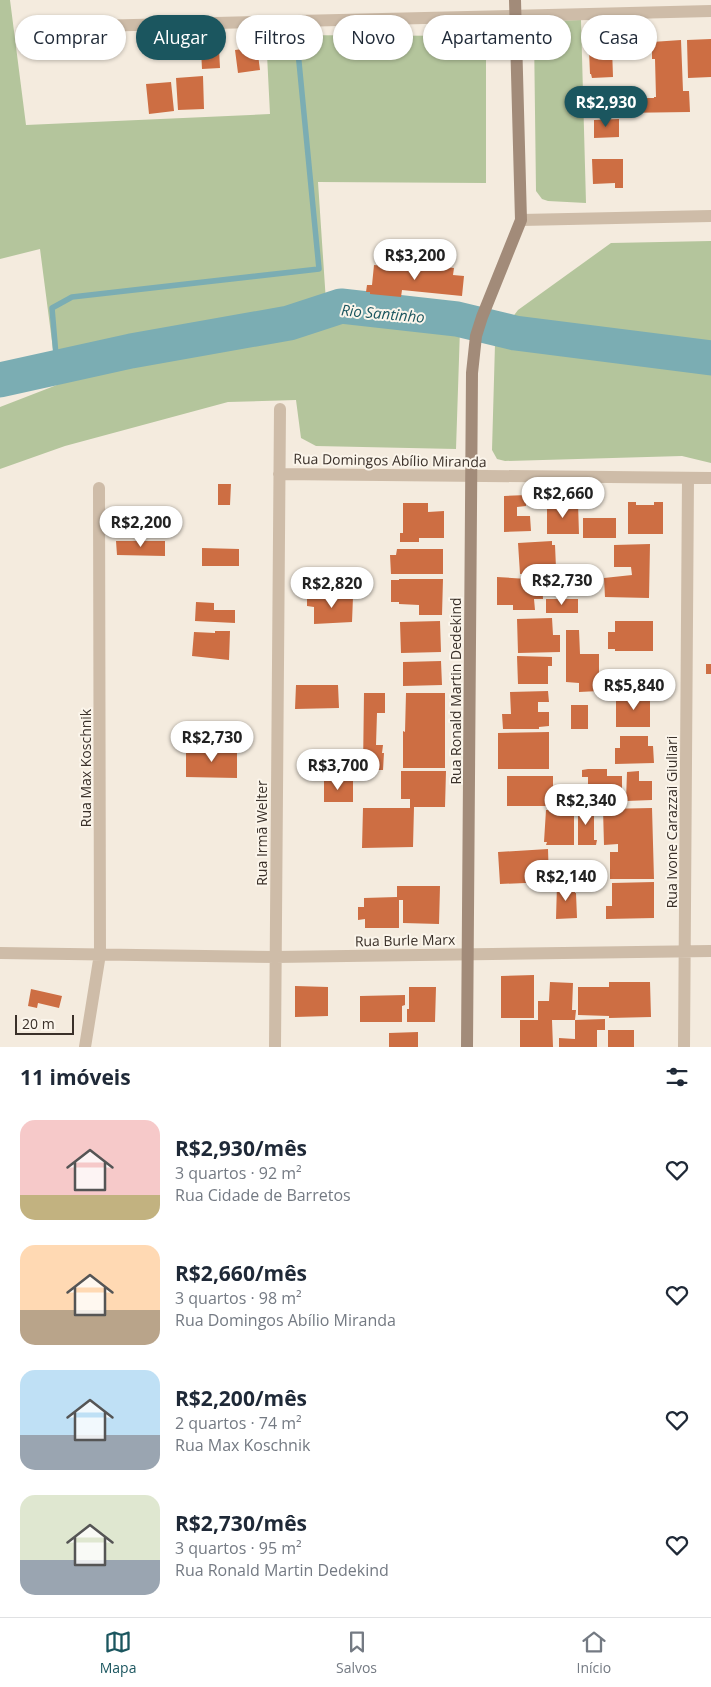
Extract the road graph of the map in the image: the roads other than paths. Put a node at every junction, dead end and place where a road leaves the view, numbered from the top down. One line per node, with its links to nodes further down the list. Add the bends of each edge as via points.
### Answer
1 (515, 0): 3 (street)
2 (711, 11): 3 (street)
3 (516, 15)
4 (423, 17): 5 (street)
5 (126, 24)
6 (517, 60): 8 (street)
7 (711, 216): 8 (street)
8 (521, 220): 11 (street, Rua Ronald Martin Dedekind, via 476,336 472,373)
9 (280, 409): 10 (street, Rua Irmã Welter)
10 (279, 474): 11 (street, Rua Domingos Abílio Miranda); 20 (street, Rua Irmã Welter)
11 (472, 476): 12 (street, Rua Domingos Abílio Miranda); 19 (street, Rua Ronald Martin Dedekind)
12 (688, 478): 13 (street, Rua Domingos Abílio Miranda); 15 (street, Rua Ivone Carazzai Giuliari)
13 (711, 478)
14 (99, 488): 18 (street, Rua Max Koschnik)
15 (685, 951): 16 (street, Rua Burle Marx); 19 (street, Rua Burle Marx); 24 (street, Rua Ivone Carazzai Giuliari)
16 (711, 951)
17 (0, 953): 18 (street, Rua Burle Marx)
18 (100, 954): 20 (street, Rua Burle Marx); 21 (street, Rua Max Koschnik)
19 (468, 955): 20 (street, Rua Burle Marx); 23 (street, Rua Ronald Martin Dedekind)
20 (275, 957): 22 (street, Rua Irmã Welter)
21 (85, 1047)
22 (275, 1047)
23 (467, 1047)
24 (684, 1047)

